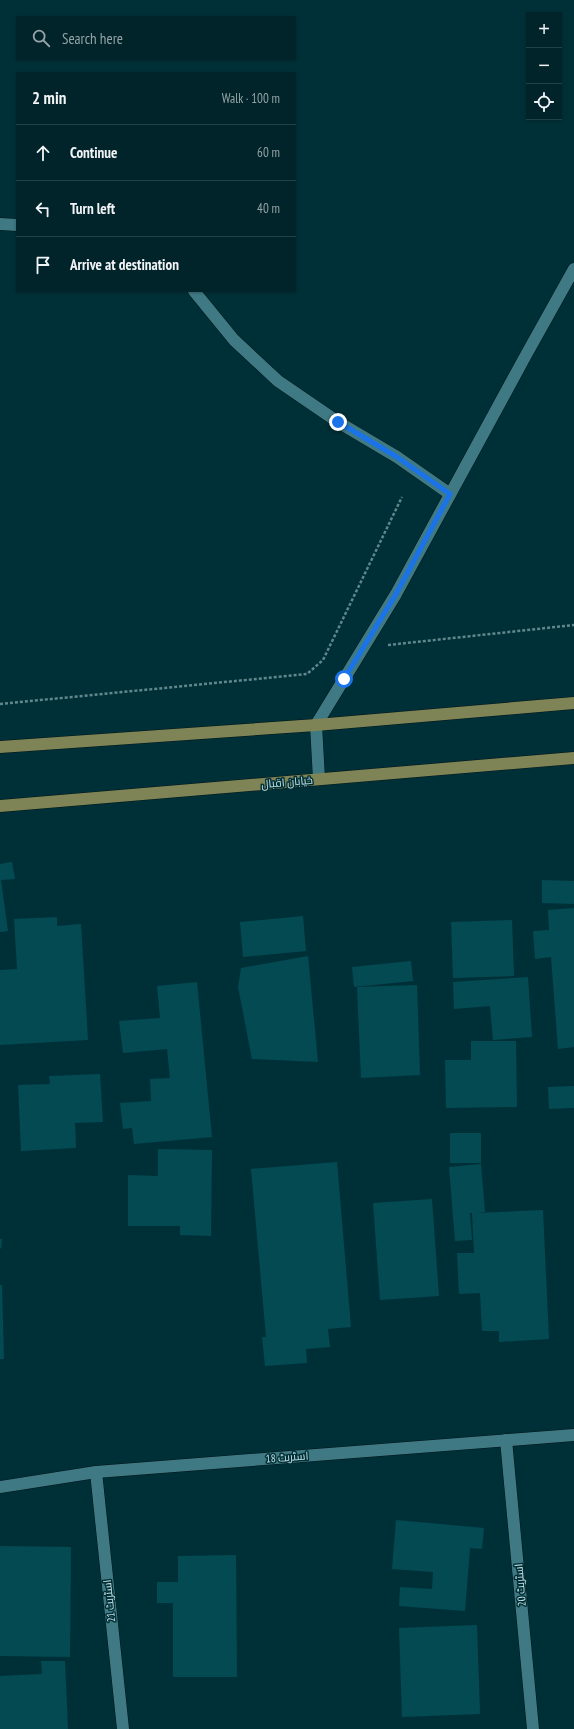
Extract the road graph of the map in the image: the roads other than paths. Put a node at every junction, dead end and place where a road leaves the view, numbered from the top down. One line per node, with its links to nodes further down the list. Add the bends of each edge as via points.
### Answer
1 (0, 224): 2 (street)
2 (16, 225)
3 (574, 269): 5 (street)
4 (195, 292): 5 (street, via 234,340 278,381)
5 (450, 494): 7 (street, via 396,594)
6 (574, 703): 7 (main road)
7 (316, 725): 8 (main road); 10 (street)
8 (0, 748)
9 (574, 758): 10 (main road, خیابان اقبال)
10 (319, 780): 11 (main road, خیابان اقبال)
11 (0, 806)
12 (574, 1435): 13 (street, اسٹریٹ 18)
13 (506, 1440): 14 (street, اسٹریٹ 18); 17 (street, اسٹریٹ 20)
14 (96, 1472): 15 (street, اسٹریٹ 18); 16 (street, اسٹریٹ 21)
15 (0, 1487)
16 (123, 1729)
17 (533, 1729)

